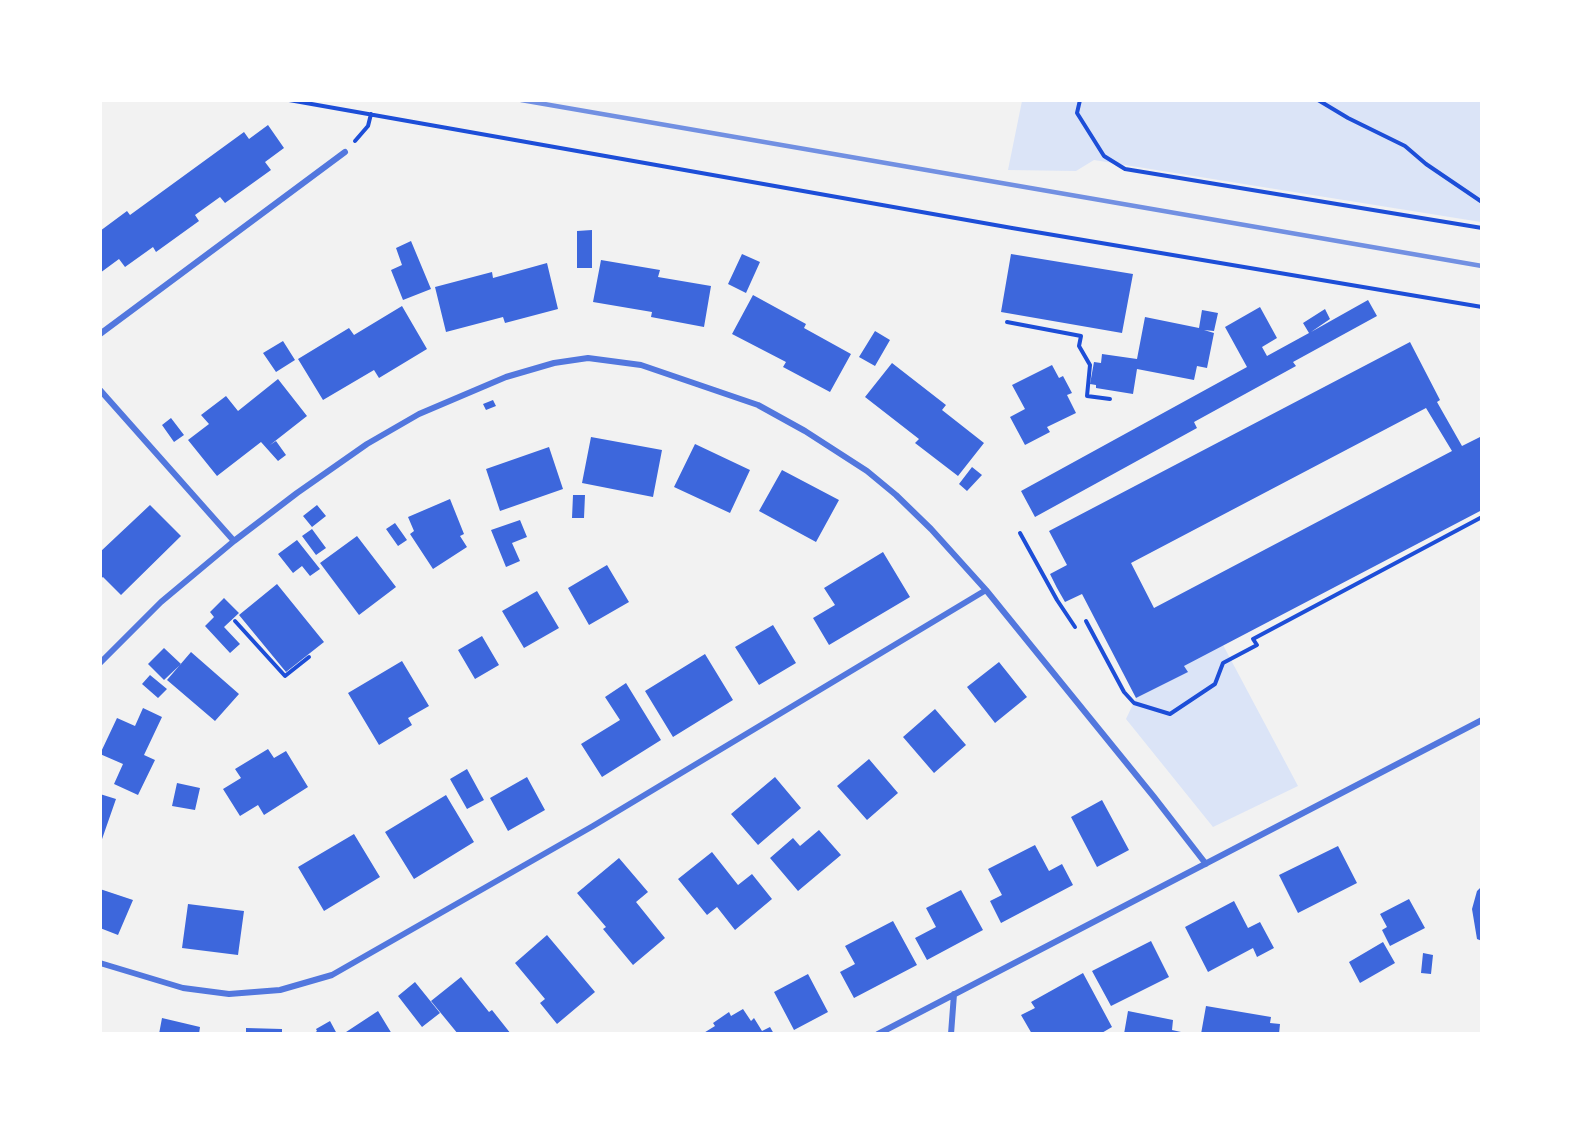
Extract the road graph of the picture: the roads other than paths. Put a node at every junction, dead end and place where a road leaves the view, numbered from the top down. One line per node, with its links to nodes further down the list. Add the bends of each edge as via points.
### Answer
1 (345, 152): 2 (street)
2 (100, 334)
3 (100, 390): 4 (street)
4 (234, 541): 5 (street, via 367,444 419,414 506,377 588,358 651,368 758,405 805,431 896,495); 6 (street, via 161,602)
5 (986, 590): 8 (street); 9 (street, via 593,826 332,975 280,990 229,994 183,988)
6 (100, 663)
7 (1482, 720): 8 (street)
8 (1206, 864): 10 (street)
9 (100, 963)
10 (954, 994): 11 (street); 12 (street)
11 (878, 1034)
12 (951, 1034)

